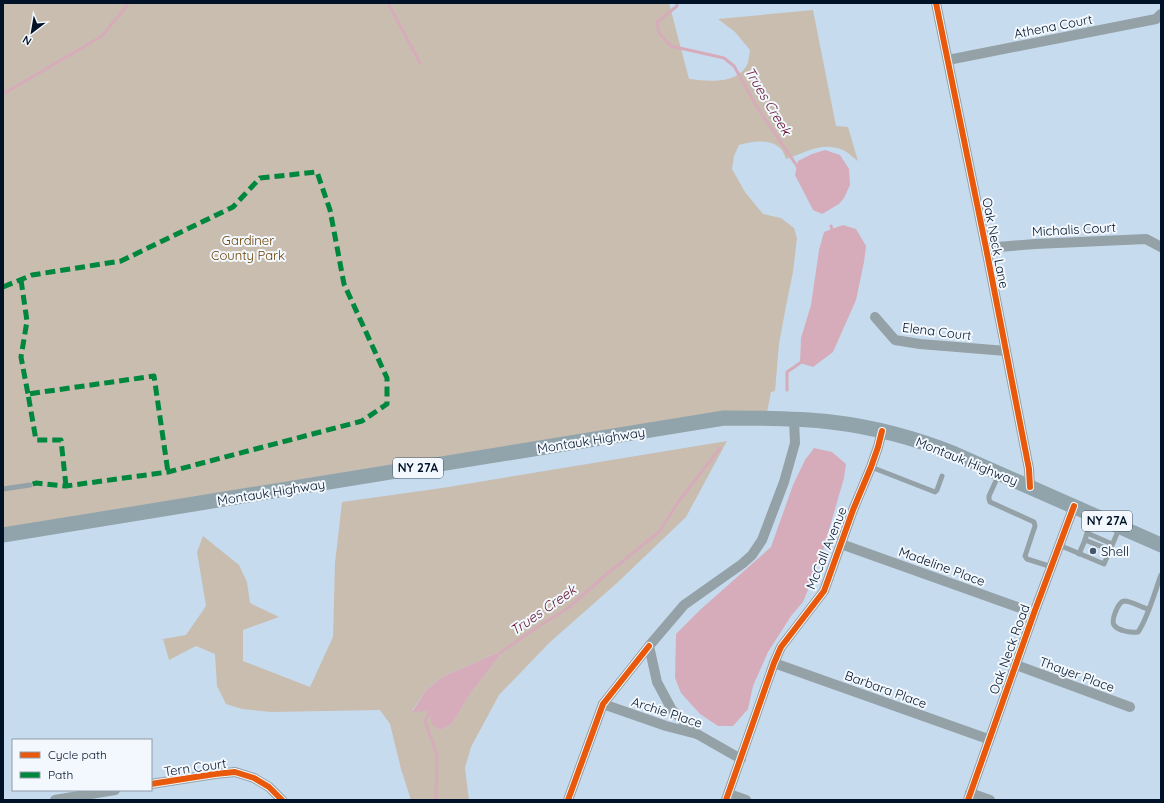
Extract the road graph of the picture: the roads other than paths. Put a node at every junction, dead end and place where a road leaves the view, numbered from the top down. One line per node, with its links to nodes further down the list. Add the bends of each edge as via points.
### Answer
1 (936, 3): 3 (street, Oak Neck Lane)
2 (1161, 14): 3 (street, Athena Court, via 1156,19)
3 (948, 60): 5 (street, Oak Neck Lane)
4 (1161, 247): 5 (street, Michalis Court, via 1146,239)
5 (986, 248): 7 (street, Oak Neck Lane)
6 (875, 317): 7 (street, Elena Court, via 895,340)
7 (1006, 351): 14 (street, Oak Neck Lane, via 1030,474)
8 (794, 419): 9 (main road, Montauk Highway / NY 27A, via 831,422); 18 (main road, Montauk Highway / NY 27A, via 724,418); 30 (street, via 794,444 784,482 762,540 742,564 684,605)
9 (882, 431): 10 (street, McCall Avenue); 11 (main road, Montauk Highway / NY 27A, via 936,447)
10 (871, 467): 12 (lane, via 935,492); 20 (street, McCall Avenue)
11 (999, 473): 14 (main road, Montauk Highway / NY 27A); 26 (lane, via 989,496 990,502 1034,522 1025,556)
12 (942, 476)
13 (30, 485): 15 (lane)
14 (1030, 487): 16 (main road, Montauk Highway / NY 27A)
15 (3, 489)
16 (1074, 506): 17 (main road, Montauk Highway / NY 27A); 22 (street, Oak Neck Road)
17 (1120, 527): 21 (lane); 23 (main road, Montauk Highway / NY 27A)
18 (3, 535)
19 (1085, 540): 21 (lane, via 1087,533); 24 (lane); 25 (lane)
20 (841, 544): 29 (street, Madeline Place); 31 (street, McCall Avenue, via 824,591 781,647)
21 (1112, 544): 24 (lane)
22 (1059, 545): 25 (lane); 26 (street, Oak Neck Road)
23 (1161, 545)
24 (1110, 550): 25 (lane, via 1104,564)
25 (1079, 554)
26 (1052, 567): 29 (street, Oak Neck Road)
27 (1161, 575): 28 (lane)
28 (1148, 609): 28 (lane, via 1138,632 1132,633 1114,625 1113,621 1121,602)
29 (1034, 613): 32 (street, Oak Neck Road)
30 (649, 646): 33 (street); 35 (street, via 657,682 672,710)
31 (774, 663): 36 (street, Barbara Place); 37 (street, McCall Avenue)
32 (1016, 665): 34 (street, Thayer Place); 36 (street, Oak Neck Road)
33 (603, 704): 35 (street, Archie Place); 44 (street)
34 (1130, 707)
35 (697, 734): 37 (street, Archie Place)
36 (988, 740): 40 (street, Oak Neck Road)
37 (741, 759): 41 (street, McCall Avenue)
38 (152, 784): 43 (street, Tern Court, via 235,772 254,778 269,787)
39 (109, 791): 42 (street)
40 (969, 796): 46 (street)
41 (727, 797): 45 (street)
42 (55, 800)
43 (282, 800)
44 (568, 800)
45 (746, 800)
46 (990, 800)

